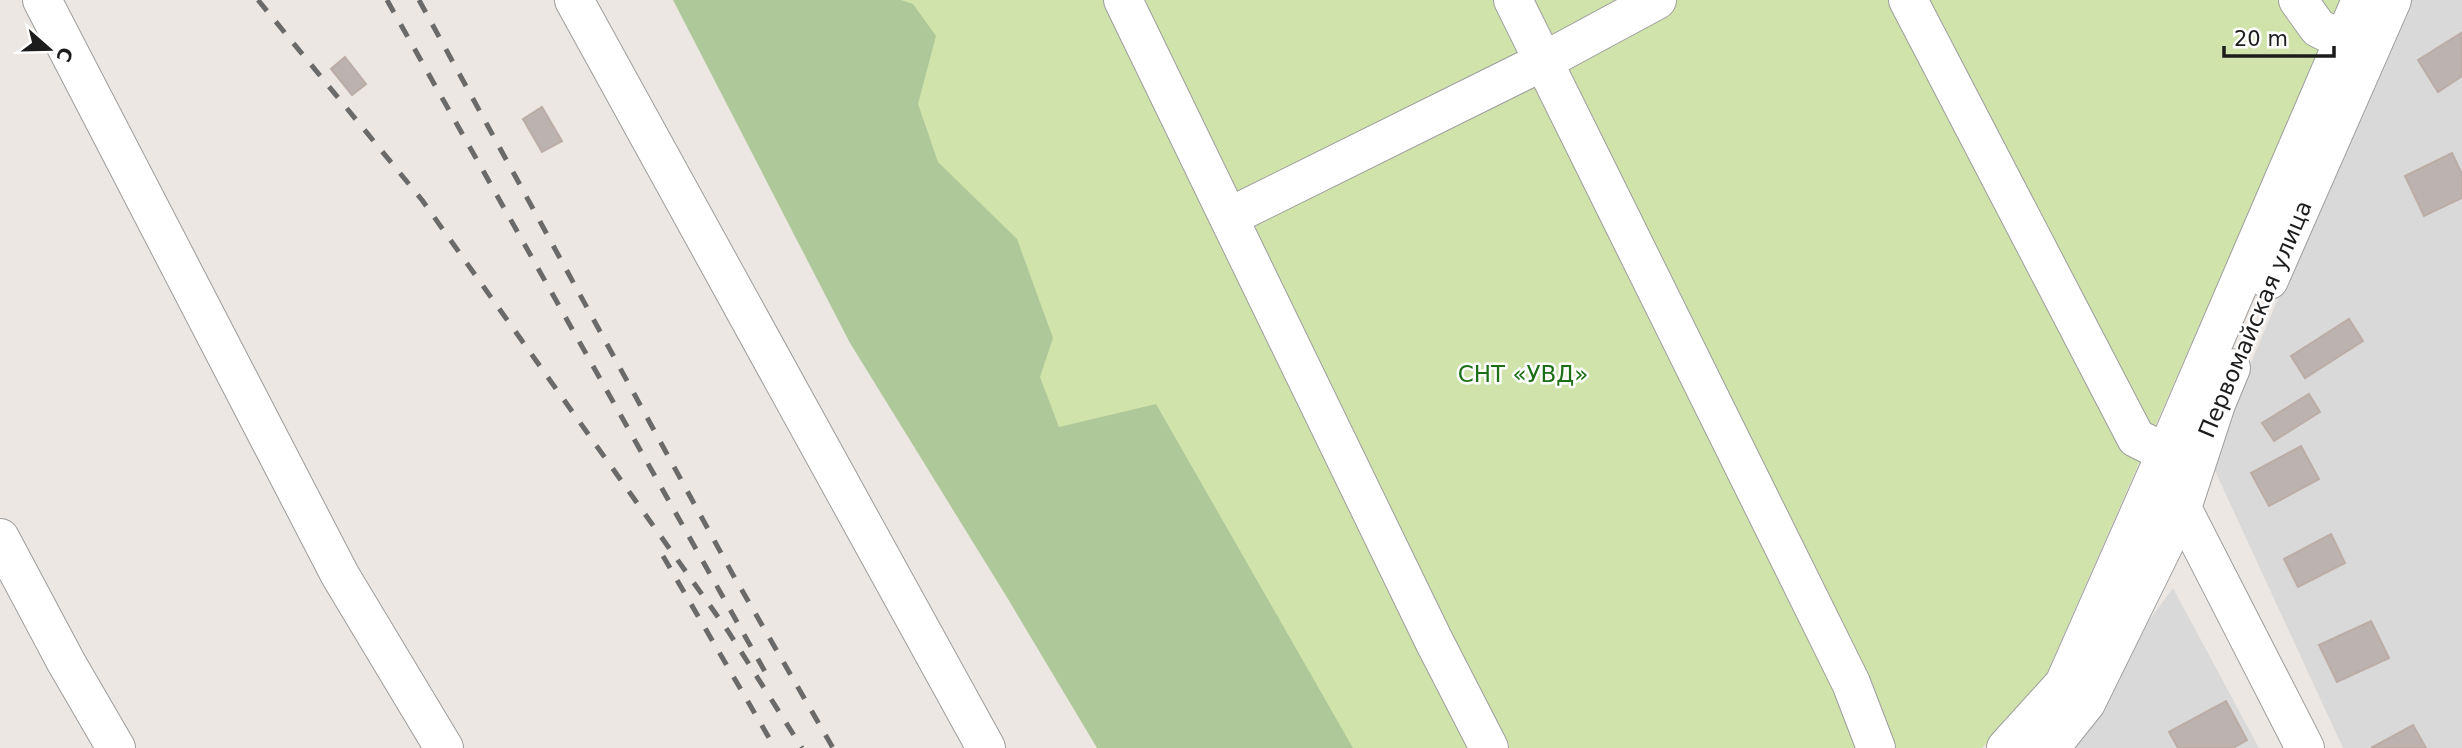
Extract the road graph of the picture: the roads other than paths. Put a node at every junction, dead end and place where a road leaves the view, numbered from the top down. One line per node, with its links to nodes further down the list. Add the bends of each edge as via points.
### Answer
1 (42, 0): 17 (street, via 340,575)
2 (574, 0): 18 (street)
3 (1124, 0): 12 (street)
4 (1513, 0): 11 (street)
5 (1657, 0): 11 (street)
6 (1908, 0): 13 (street, via 2136,438)
7 (2298, 0): 10 (street, via 2318,28)
8 (2361, 0): 10 (street)
9 (2392, 0): 14 (street, Первомайская улица, via 2216,404)
10 (2343, 40): 13 (street)
11 (1544, 61): 12 (street); 20 (street, via 1851,684)
12 (1230, 217): 19 (street)
13 (2166, 453): 21 (street, via 2064,684)
14 (2182, 508): 22 (street, Первомайская улица, via 2086,703); 23 (street)
15 (0, 538): 16 (street)
16 (116, 748)
17 (444, 748)
18 (986, 748)
19 (1489, 748)
20 (1876, 748)
21 (2006, 748)
22 (2050, 748)
23 (2305, 748)

